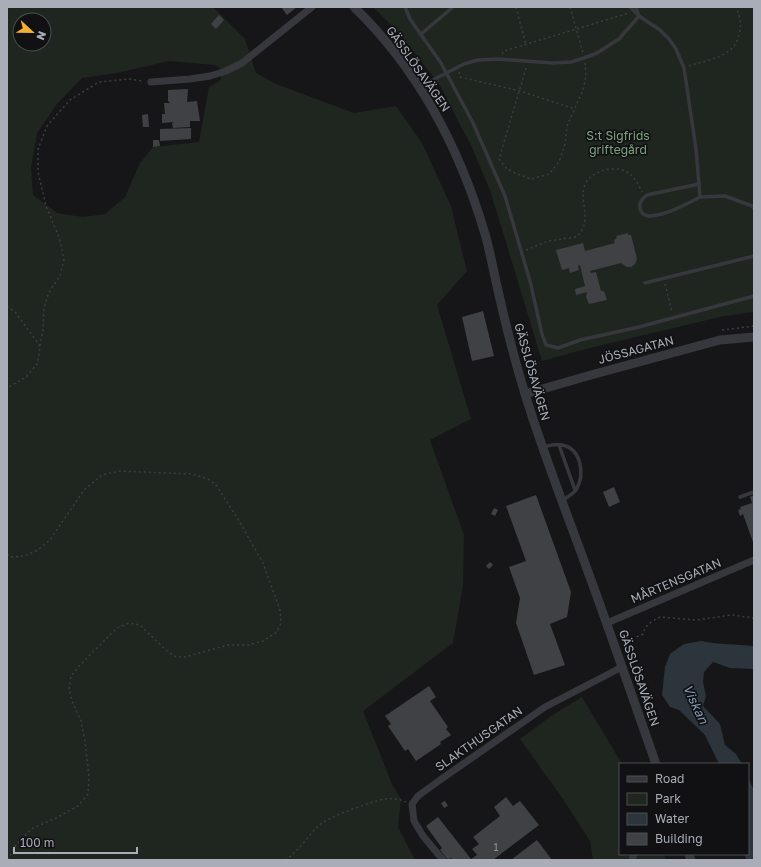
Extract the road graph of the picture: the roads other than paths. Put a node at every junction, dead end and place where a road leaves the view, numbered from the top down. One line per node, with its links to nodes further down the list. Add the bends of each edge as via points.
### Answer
1 (312, 7): 10 (street, via 242,63 226,71 190,80)
2 (354, 7): 11 (street, GÄSSLÖSAVÄGEN, via 391,46)
3 (405, 7): 8 (lane)
4 (452, 7): 8 (lane)
5 (630, 7): 7 (lane)
6 (636, 7): 7 (lane)
7 (639, 16): 9 (lane, via 619,39 598,52 571,62 478,60); 12 (lane, via 669,39 684,68)
8 (421, 34): 9 (lane)
9 (446, 73): 11 (lane); 17 (lane, via 473,123 505,196 546,345 558,348 580,340)
10 (151, 82)
11 (421, 90): 19 (street, GÄSSLÖSAVÄGEN, via 441,123 471,192 485,236)
12 (699, 184): 13 (lane); 13 (lane, via 647,195 640,205 641,212 650,217 677,209)
13 (700, 197): 14 (lane, via 725,196)
14 (754, 208)
15 (754, 256): 16 (lane)
16 (644, 283)
17 (754, 296)
18 (754, 337): 19 (street, JÖSSAGATAN, via 720,340)
19 (525, 394): 21 (street, GÄSSLÖSAVÄGEN)
20 (559, 445): 21 (lane); 22 (lane); 22 (lane, via 570,448 578,457 581,472)
21 (542, 447): 25 (street, GÄSSLÖSAVÄGEN)
22 (575, 490): 25 (lane)
23 (754, 492): 24 (lane)
24 (740, 496)
25 (562, 501): 27 (street, GÄSSLÖSAVÄGEN)
26 (754, 560): 27 (street, MÅRTENSGATAN)
27 (607, 623): 28 (street, GÄSSLÖSAVÄGEN)
28 (622, 668): 29 (street, GÄSSLÖSAVÄGEN); 30 (street, SLAKTHUSGATAN, via 544,707 418,796 412,804 414,821)
29 (656, 763)
30 (443, 860)

